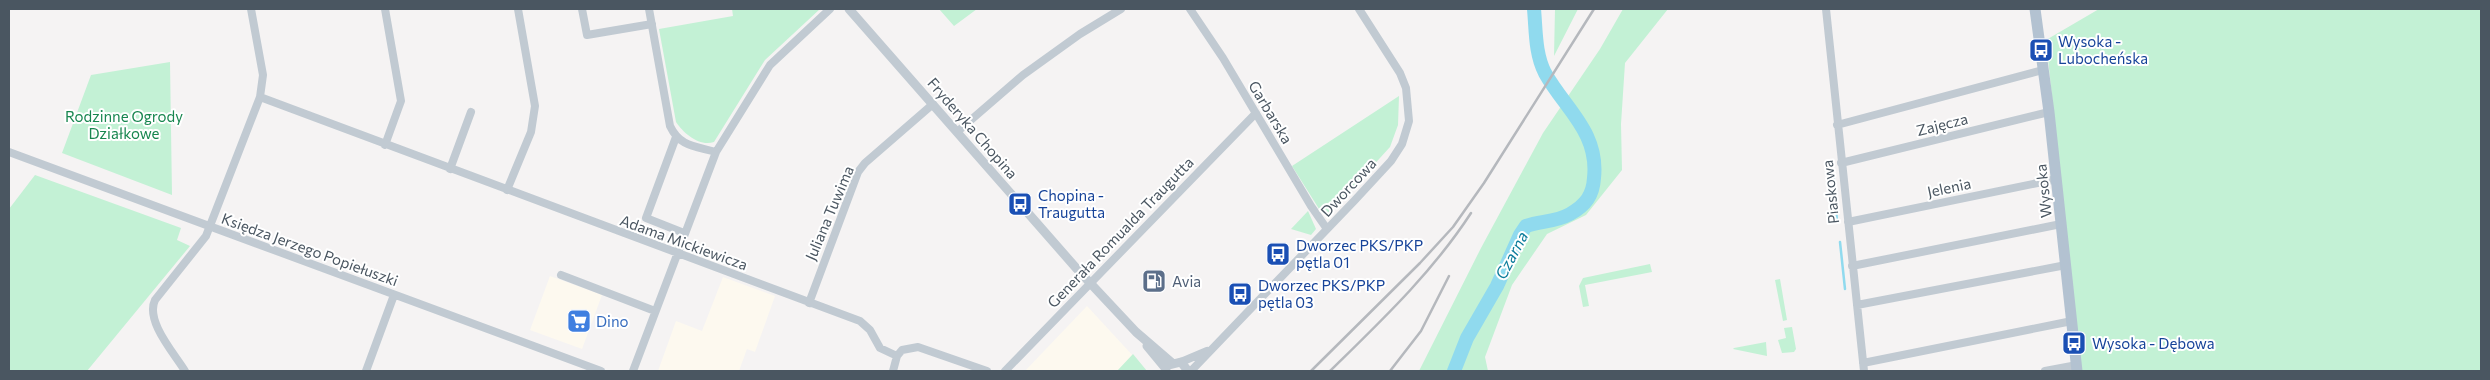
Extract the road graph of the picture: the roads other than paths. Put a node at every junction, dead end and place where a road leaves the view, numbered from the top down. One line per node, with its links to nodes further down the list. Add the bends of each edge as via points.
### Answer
1 (251, 9): 15 (street, via 262,75)
2 (384, 9): 23 (street, via 401,101)
3 (518, 9): 29 (street, via 535,106 534,119)
4 (582, 9): 13 (street, via 587,35)
5 (649, 9): 13 (street)
6 (830, 9): 25 (street, via 770,66)
7 (849, 9): 16 (street, Fryderyka Chopina)
8 (1121, 9): 21 (street, via 1023,75)
9 (1190, 9): 19 (street, Garbarska)
10 (1359, 9): 33 (street, Dworcowa, via 1400,73 1408,95 1409,121 1398,152)
11 (1826, 9): 20 (street, Piaskowa)
12 (2035, 9): 14 (main road, Wysoka)
13 (652, 24): 22 (street, via 670,126)
14 (2043, 70): 18 (main road, Wysoka); 20 (street)
15 (260, 97): 23 (street, Adama Mickiewicza); 32 (street)
16 (933, 104): 21 (street, Fryderyka Chopina); 41 (street, Juliana Tuwima, via 858,172)
17 (471, 112): 27 (street)
18 (2049, 112): 26 (street, Zajęcza); 28 (main road, Wysoka)
19 (1256, 113): 33 (street, Garbarska); 39 (street, Generała Romualda Traugutta)
20 (1837, 125): 26 (street, Piaskowa)
21 (957, 132): 39 (street, Fryderyka Chopina)
22 (676, 137): 25 (street, via 687,144); 34 (street, via 646,218)
23 (385, 145): 27 (street, Adama Mickiewicza)
24 (9, 152): 32 (street, Księdza Jerzego Popiełuszki)
25 (716, 152): 34 (street)
26 (1841, 163): 30 (street, Piaskowa)
27 (450, 169): 29 (street, Adama Mickiewicza)
28 (2057, 179): 30 (street, Jelenia); 31 (main road, Wysoka)
29 (507, 190): 35 (street, Adama Mickiewicza)
30 (1848, 222): 37 (street, Piaskowa)
31 (2061, 224): 36 (main road, Wysoka); 37 (street)
32 (210, 226): 40 (street, Księdza Jerzego Popiełuszki); 50 (street, via 206,236 152,307 155,323)
33 (1327, 229): 45 (street, Dworcowa)
34 (684, 233): 35 (street)
35 (677, 253): 41 (street, Adama Mickiewicza); 43 (street)
36 (2066, 265): 42 (street); 44 (main road, Wysoka)
37 (1852, 266): 42 (street, Piaskowa)
38 (561, 275): 43 (street)
39 (1090, 283): 48 (street, Fryderyka Chopina); 56 (street, Generała Romualda Traugutta)
40 (394, 295): 51 (street); 52 (street, Księdza Jerzego Popiełuszki)
41 (809, 303): 46 (street, Adama Mickiewicza, via 860,321 870,330 880,348)
42 (1857, 305): 47 (street, Piaskowa)
43 (655, 310): 53 (street)
44 (2072, 321): 47 (street); 49 (main road, Wysoka)
45 (1213, 348): 48 (street, Dworcowa); 57 (street, Dworcowa)
46 (897, 356): 54 (street); 55 (street, via 902,350 918,348)
47 (1863, 362): 58 (street, Piaskowa)
48 (1171, 366): 57 (street, Fryderyka Chopina)
49 (2077, 368): 59 (street)
50 (185, 371)
51 (366, 371)
52 (601, 371)
53 (633, 371)
54 (893, 371)
55 (988, 371)
56 (1005, 371)
57 (1190, 371)
58 (1864, 371)
59 (2045, 371)

